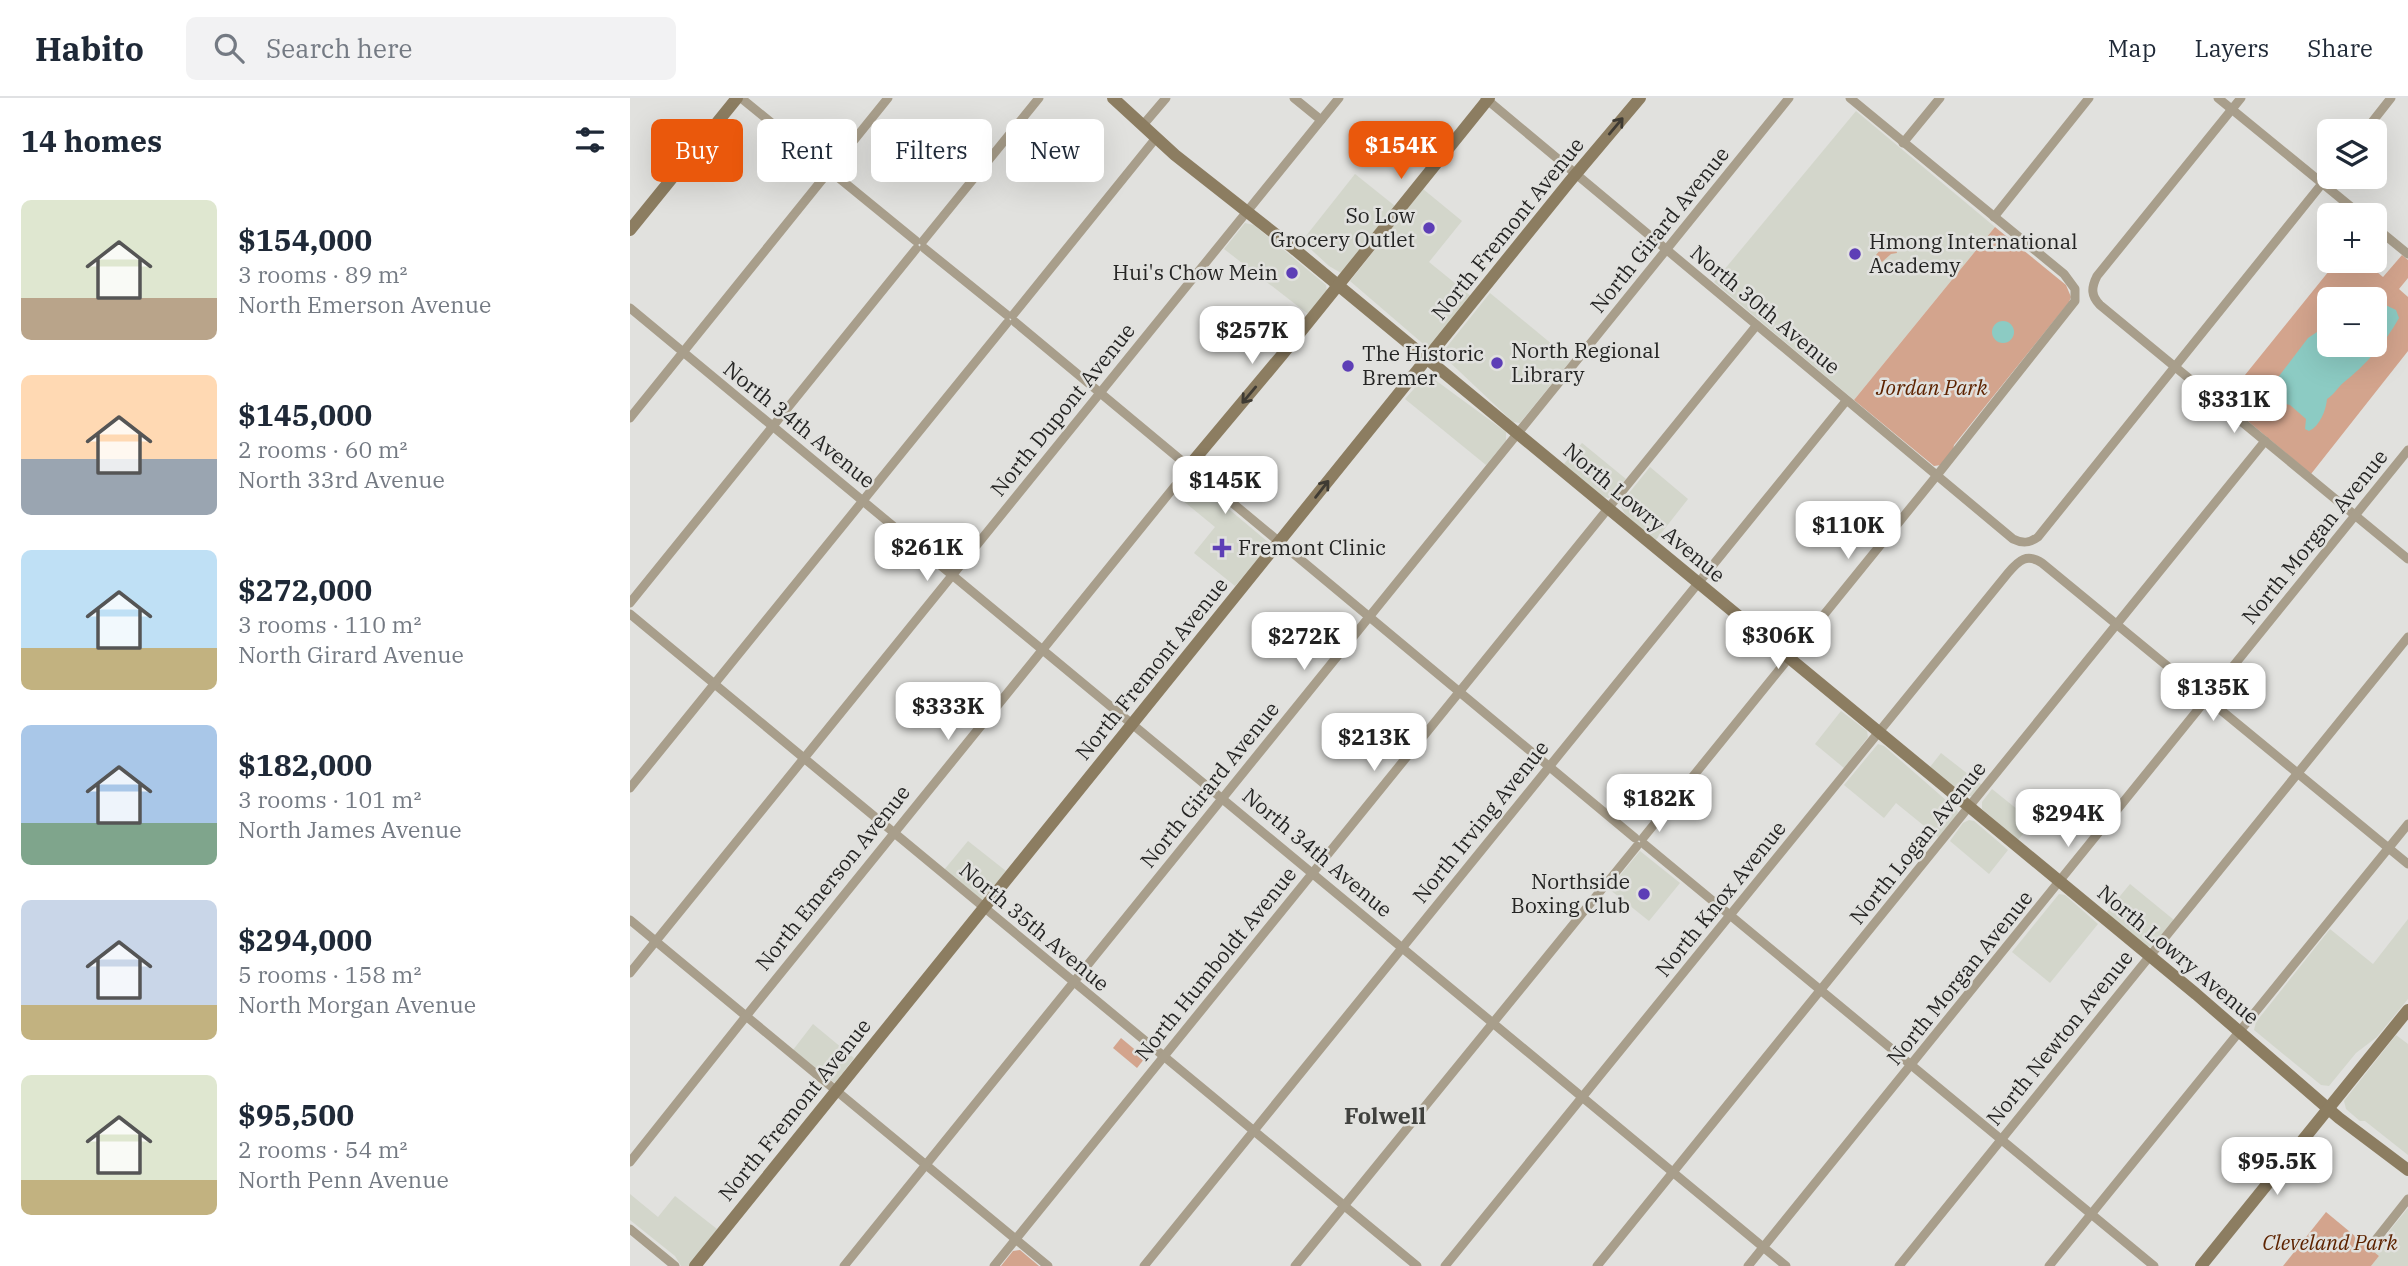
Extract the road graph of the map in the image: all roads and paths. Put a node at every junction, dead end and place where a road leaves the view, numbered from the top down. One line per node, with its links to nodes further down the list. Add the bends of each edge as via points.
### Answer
1 (739, 98): 18 (street); 34 (street)
2 (888, 98): 22 (street)
3 (1039, 98): 36 (street)
4 (1114, 98): 21 (street, North Lowry Avenue)
5 (1166, 98): 21 (street)
6 (1294, 98): 20 (street)
7 (1339, 98): 20 (street, North Dupont Avenue)
8 (1640, 98): 25 (street, North Fremont Avenue, one-way to 8)
9 (1789, 98): 37 (street, North Girard Avenue)
10 (1850, 98): 24 (street)
11 (1940, 98): 24 (street)
12 (2089, 98): 33 (street)
13 (2218, 98): 17 (street)
14 (2241, 98): 17 (street)
15 (2391, 98): 19 (street)
16 (1487, 99): 25 (street, North 30th Avenue); 39 (street, North Emerson Avenue)
17 (2232, 109): 26 (street); 45 (street, via 2097,276 2092,291 2100,305)
18 (766, 119)
19 (2374, 119)
20 (1321, 120): 32 (street, North Dupont Avenue)
21 (1143, 125): 23 (street, North Lowry Avenue)
22 (857, 136)
23 (1156, 138): 32 (street, North Lowry Avenue); 41 (street)
24 (1903, 143): 33 (street)
25 (1576, 174): 37 (street, North 30th Avenue); 44 (street, North Fremont Avenue)
26 (2317, 179)
27 (820, 182): 43 (street)
28 (844, 182): 36 (street)
29 (2319, 189): 45 (street)
30 (2329, 189): 31 (street)
31 (2346, 203)
32 (1248, 211): 39 (street, North Lowry Avenue); 46 (street, North Dupont Avenue)
33 (1994, 217): 54 (street, via 2064,274 2074,286 2075,301)
34 (630, 230)
35 (2387, 237): 38 (street)
36 (919, 245): 41 (street); 49 (street)
37 (1666, 250): 42 (street, North 30th Avenue); 50 (street, North Girard Avenue)
38 (2408, 254)
39 (1339, 286): 44 (street, North Lowry Avenue); 53 (street, North Emerson Avenue, one-way to 53)
40 (630, 308): 43 (street, North 34th Avenue)
41 (1010, 319): 46 (street); 55 (street)
42 (1756, 326): 47 (street, North 30th Avenue); 56 (street, North Humboldt Avenue)
43 (683, 352): 48 (street); 49 (street, North 34th Avenue)
44 (1427, 360): 50 (street, North Lowry Avenue); 58 (street, North Fremont Avenue, one-way to 44)
45 (2175, 367): 51 (street); 54 (street, North 30th Avenue, via 2038,537 2026,543 2013,539)
46 (1100, 393): 53 (street); 60 (street, North Dupont Avenue)
47 (1846, 401): 54 (street, North 30th Avenue); 61 (street, North Irving Avenue)
48 (630, 418)
49 (773, 426): 55 (street, North 34th Avenue); 62 (street)
50 (1518, 433): 56 (street, North Lowry Avenue); 64 (street, North Girard Avenue)
51 (2265, 441): 57 (street); 65 (street, North Logan Avenue)
52 (2408, 450): 57 (street, North Morgan Avenue)
53 (1189, 466): 58 (street); 67 (street, North Emerson Avenue, via 1185,479)
54 (1936, 476): 68 (street)
55 (864, 500): 60 (street, North 34th Avenue); 69 (street)
56 (1608, 509): 61 (street, North Lowry Avenue); 70 (street, North Humboldt Avenue)
57 (2355, 515): 59 (street); 71 (street, North Morgan Avenue)
58 (1280, 543): 64 (street); 72 (street, North Fremont Avenue)
59 (2408, 559)
60 (953, 574): 67 (street, North 34th Avenue); 74 (street, North Dupont Avenue)
61 (1698, 584): 68 (street, North Lowry Avenue); 75 (street, North Irving Avenue)
62 (630, 603)
63 (630, 614): 69 (street, North 35th Avenue)
64 (1369, 616): 70 (street); 78 (street, North Girard Avenue)
65 (2116, 624): 71 (street); 73 (street, North Knox Avenue, via 2042,562 2027,558 2015,564); 79 (street, North Logan Avenue)
66 (2408, 637): 76 (street, North Newton Avenue)
67 (1042, 649): 72 (street, North 34th Avenue); 81 (street, North Emerson Avenue)
68 (1788, 659): 73 (street, North Lowry Avenue); 82 (street)
69 (714, 684): 74 (street, North 35th Avenue); 77 (street)
70 (1459, 691): 75 (street); 85 (street, North Humboldt Avenue)
71 (2207, 699): 76 (street); 86 (street, North Morgan Avenue)
72 (1133, 723): 78 (street, North 34th Avenue); 87 (street, North Fremont Avenue)
73 (1879, 733): 79 (street, North Lowry Avenue); 88 (street, North Knox Avenue)
74 (804, 758): 81 (street, North 35th Avenue); 90 (street, North Dupont Avenue)
75 (1549, 766): 82 (street); 91 (street, North Irving Avenue)
76 (2298, 773): 83 (street); 92 (street, North Newton Avenue)
77 (630, 788)
78 (1223, 797): 85 (street, North 34th Avenue); 94 (street, North Girard Avenue)
79 (1970, 808): 86 (street, North Lowry Avenue); 95 (street, North Logan Avenue)
80 (2408, 824): 83 (street)
81 (894, 833): 87 (street, North 35th Avenue); 97 (street, North Emerson Avenue)
82 (1640, 841): 88 (street); 98 (street)
83 (2388, 848): 84 (street); 99 (street)
84 (2408, 864)
85 (1312, 873): 91 (street, North 34th Avenue); 100 (street, North Humboldt Avenue)
86 (2060, 882): 92 (street, North Lowry Avenue); 101 (street, North Morgan Avenue)
87 (984, 907): 94 (street, North 35th Avenue); 102 (street, North Fremont Avenue)
88 (1730, 915): 95 (street); 103 (street, North Knox Avenue)
89 (630, 920): 90 (street)
90 (656, 942): 93 (street, North Dupont Avenue); 97 (street)
91 (1402, 947): 98 (street, North 34th Avenue); 105 (street, North Irving Avenue)
92 (2150, 956): 99 (street, North Lowry Avenue); 106 (street, North Newton Avenue)
93 (630, 973)
94 (1073, 982): 100 (street, North 35th Avenue); 108 (street, North Girard Avenue)
95 (1821, 991): 101 (street); 110 (street, North Logan Avenue)
96 (2408, 1010): 104 (street)
97 (746, 1016): 102 (street); 107 (street, North Emerson Avenue)
98 (1492, 1022): 103 (street, North 34th Avenue); 112 (street)
99 (2239, 1031): 104 (street, North Lowry Avenue); 113 (street)
100 (1164, 1056): 105 (street, North 35th Avenue); 115 (street, North Humboldt Avenue)
101 (1911, 1065): 106 (street); 116 (street, North Morgan Avenue)
102 (836, 1090): 108 (street); 119 (street, North Fremont Avenue)
103 (1583, 1097): 110 (street, North 34th Avenue); 126 (street, North Knox Avenue)
104 (2328, 1107): 109 (street, North Lowry Avenue); 133 (street)
105 (1253, 1132): 112 (street, North 35th Avenue); 123 (street, North Irving Avenue)
106 (2001, 1139): 113 (street); 130 (street, North Newton Avenue)
107 (630, 1163)
108 (925, 1164): 115 (street); 120 (street, North Girard Avenue)
109 (2408, 1170)
110 (1673, 1172): 116 (street, North 34th Avenue); 127 (street, North Logan Avenue)
111 (2408, 1199): 117 (street)
112 (1343, 1205): 124 (street); 125 (street, North 35th Avenue)
113 (2091, 1213): 131 (street); 132 (street)
114 (630, 1229): 118 (street)
115 (1016, 1238): 121 (street, North Humboldt Avenue); 122 (street)
116 (1763, 1247): 128 (street, North Morgan Avenue); 129 (street, North 34th Avenue)
117 (2370, 1247)
118 (675, 1266)
119 (695, 1266)
120 (844, 1266)
121 (994, 1266)
122 (1048, 1266)
123 (1144, 1266)
124 (1295, 1266)
125 (1417, 1266)
126 (1446, 1266)
127 (1597, 1266)
128 (1748, 1266)
129 (1786, 1266)
130 (1899, 1266)
131 (2049, 1266)
132 (2154, 1266)
133 (2202, 1266)

